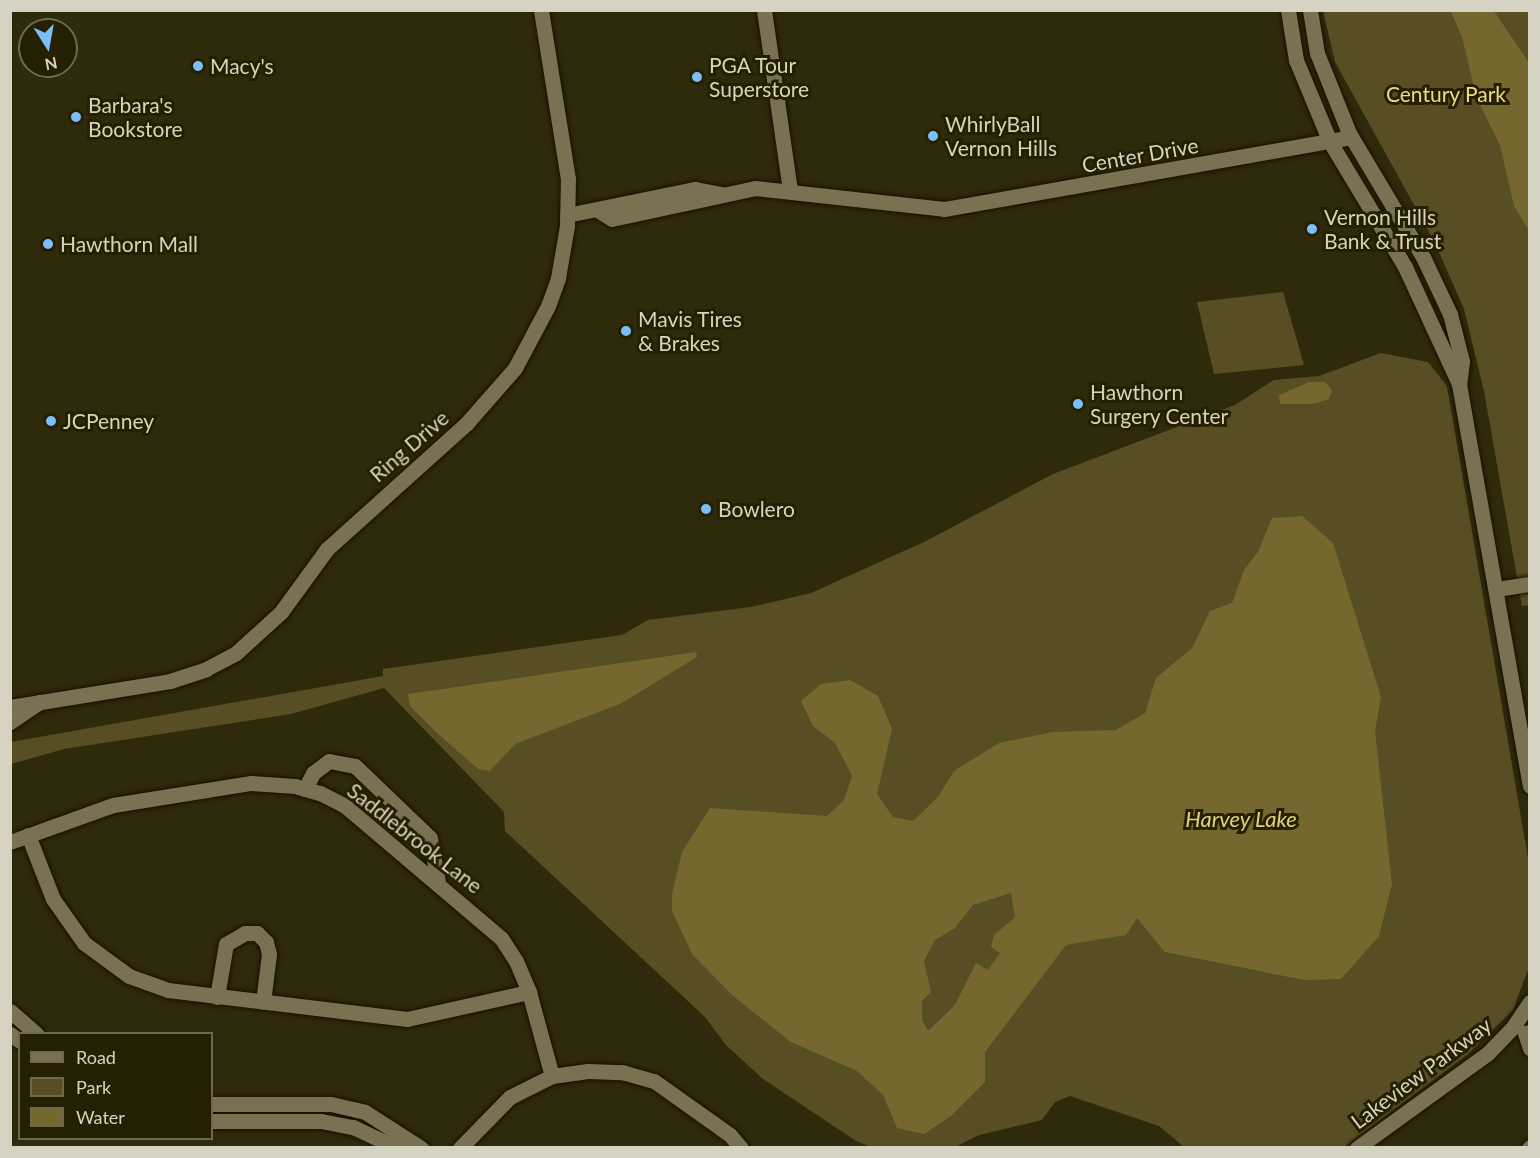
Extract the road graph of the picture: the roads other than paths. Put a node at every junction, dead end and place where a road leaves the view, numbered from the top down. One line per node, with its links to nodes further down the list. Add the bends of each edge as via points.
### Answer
1 (541, 10): 8 (street, Ring Drive, via 568,179)
2 (764, 10): 7 (street)
3 (1288, 10): 6 (street, via 1296,60)
4 (1310, 10): 5 (street, via 1317,52)
5 (1351, 137): 6 (street, Center Drive); 9 (street, via 1423,257 1450,314 1461,361)
6 (1330, 142): 7 (street, Center Drive, via 944,209); 9 (street, via 1405,267)
7 (790, 191): 8 (street, Center Drive, via 755,188 721,194 696,189)
8 (567, 215): 12 (street, Ring Drive, via 558,278 546,312 515,368 466,424 327,549 281,612 256,638 237,652 185,677)
9 (1459, 384): 11 (street)
10 (1530, 584): 11 (street)
11 (1497, 589): 15 (street)
12 (40, 702): 13 (street, Ring Drive); 14 (street)
13 (10, 707)
14 (10, 722)
15 (1530, 786)
16 (305, 789): 17 (street, Saddlebrook Lane, via 251,783 113,805); 19 (street, Saddlebrook Lane, via 344,805); 19 (street, via 313,773 329,761 355,766 430,838)
17 (28, 835): 18 (street, Saddlebrook Lane); 21 (street, via 53,900 84,943 112,966 148,984)
18 (10, 842)
19 (438, 882): 20 (street, Saddlebrook Lane, via 501,938)
20 (529, 992): 22 (street, via 407,1019); 27 (street, Saddlebrook Lane)
21 (217, 997): 22 (street); 22 (street, via 225,944 239,935 256,933 266,942 269,954)
22 (263, 1002)
23 (1530, 1002): 26 (street, Lakeview Parkway)
24 (10, 1011): 25 (street)
25 (34, 1032)
26 (1524, 1035): 34 (street, Lakeview Parkway, via 1487,1054)
27 (552, 1076): 32 (street, via 510,1097); 33 (street, via 622,1072 654,1081 730,1135)
28 (213, 1104): 31 (street, via 331,1104 366,1112)
29 (213, 1121): 30 (street, via 321,1121 353,1127)
30 (397, 1148)
31 (421, 1148)
32 (460, 1148)
33 (741, 1148)
34 (1357, 1148)

